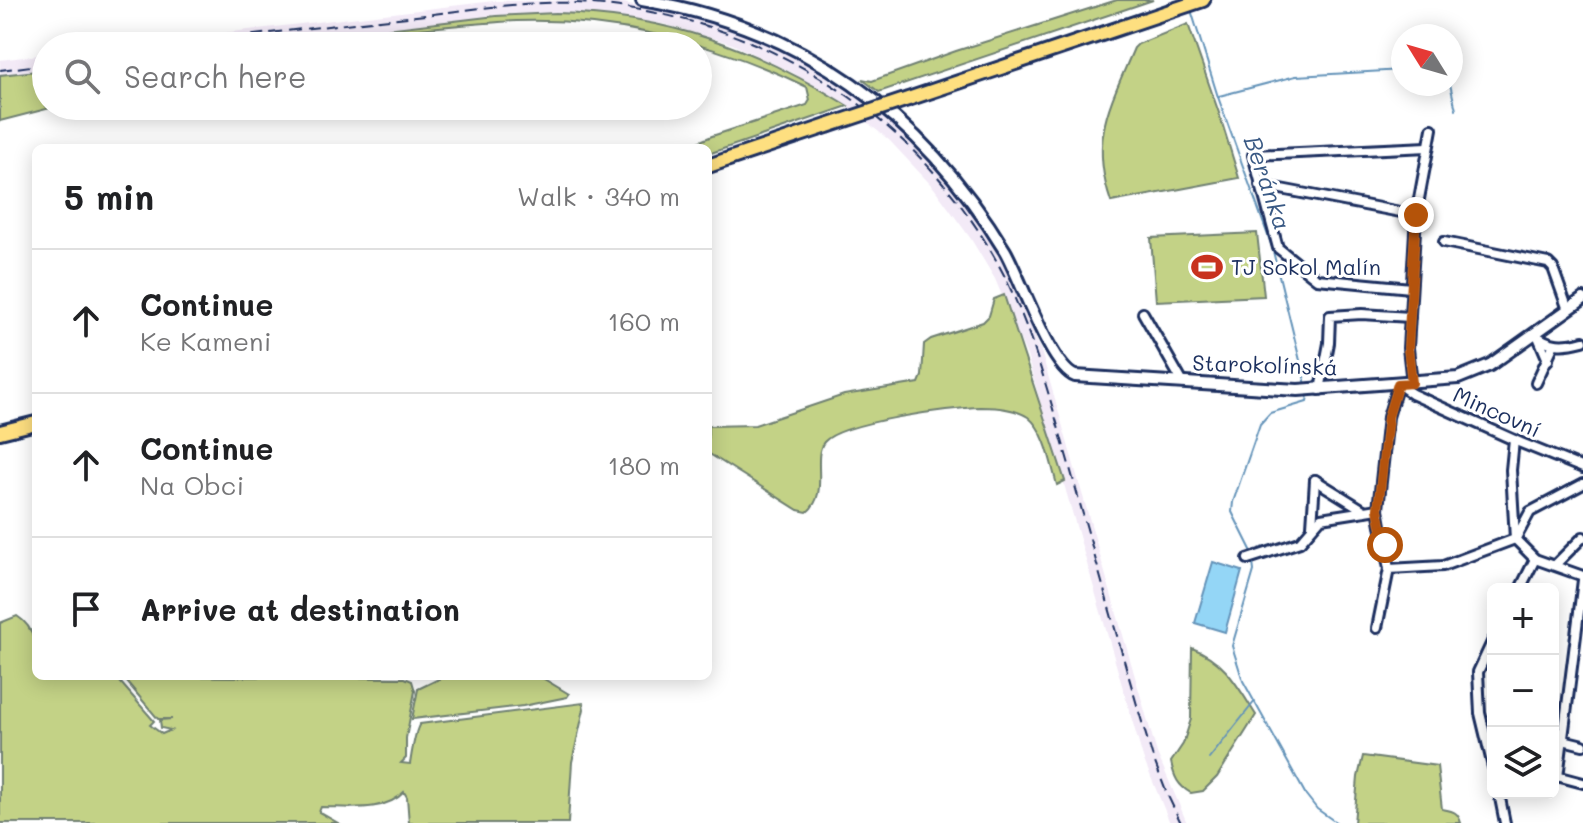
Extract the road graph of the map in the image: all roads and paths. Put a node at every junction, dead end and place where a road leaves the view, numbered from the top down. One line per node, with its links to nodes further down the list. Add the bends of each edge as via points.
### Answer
1 (642, 0): 18 (street, Starokolínská, via 711,15 768,36 880,103 939,159 976,207 1017,272 1062,368 1075,376)
2 (1203, 0): 5 (main road, bridge)
3 (1432, 129): 4 (street)
4 (1428, 147): 6 (street, via 1253,155); 7 (street)
5 (712, 165)
6 (1260, 185): 7 (street); 9 (street, via 1278,248 1317,279)
7 (1416, 215): 9 (street)
8 (1444, 242): 11 (street, via 1548,263)
9 (1411, 288): 13 (street)
10 (1583, 299): 11 (street, Starokolínská)
11 (1568, 310): 14 (street, Starokolínská)
12 (1143, 313): 18 (street)
13 (1410, 317): 19 (street); 22 (street, via 1330,316 1329,343)
14 (1537, 336): 16 (street); 17 (street); 19 (street, Starokolínská, via 1467,376)
15 (1583, 341): 16 (street)
16 (1554, 344): 17 (street)
17 (1548, 360): 20 (street)
18 (1183, 383): 22 (street, Starokolínská)
19 (1412, 383): 21 (street, Starokolínská)
20 (1536, 383)
21 (1398, 384): 22 (street, Starokolínská); 25 (street, Mincovní); 28 (street, via 1388,417)
22 (1311, 390)
23 (32, 424): 24 (main road)
24 (0, 432)
25 (1514, 440): 26 (street, Mincovní); 32 (street)
26 (1583, 468)
27 (1583, 484): 32 (street, via 1530,512)
28 (1378, 509): 29 (street); 36 (street)
29 (1367, 513): 30 (street, via 1321,518); 30 (street, via 1315,480)
30 (1312, 526): 33 (street, via 1300,542)
31 (1583, 537): 35 (street)
32 (1515, 539): 34 (street); 36 (street, via 1443,566)
33 (1252, 557)
34 (1535, 559): 35 (street); 38 (street)
35 (1555, 565): 37 (street)
36 (1389, 569): 39 (street)
37 (1583, 578): 40 (street)
38 (1523, 583)
39 (1377, 628)
40 (1579, 630): 42 (street)
41 (1487, 653): 45 (street, via 1478,672)
42 (1570, 681): 43 (street); 44 (street)
43 (1583, 682)
44 (1563, 740): 46 (street); 47 (street)
45 (1487, 741)
46 (1583, 745)
47 (1559, 761)
48 (1559, 777): 49 (street)
49 (1583, 783)
50 (1500, 799): 51 (street)
51 (1505, 823)

